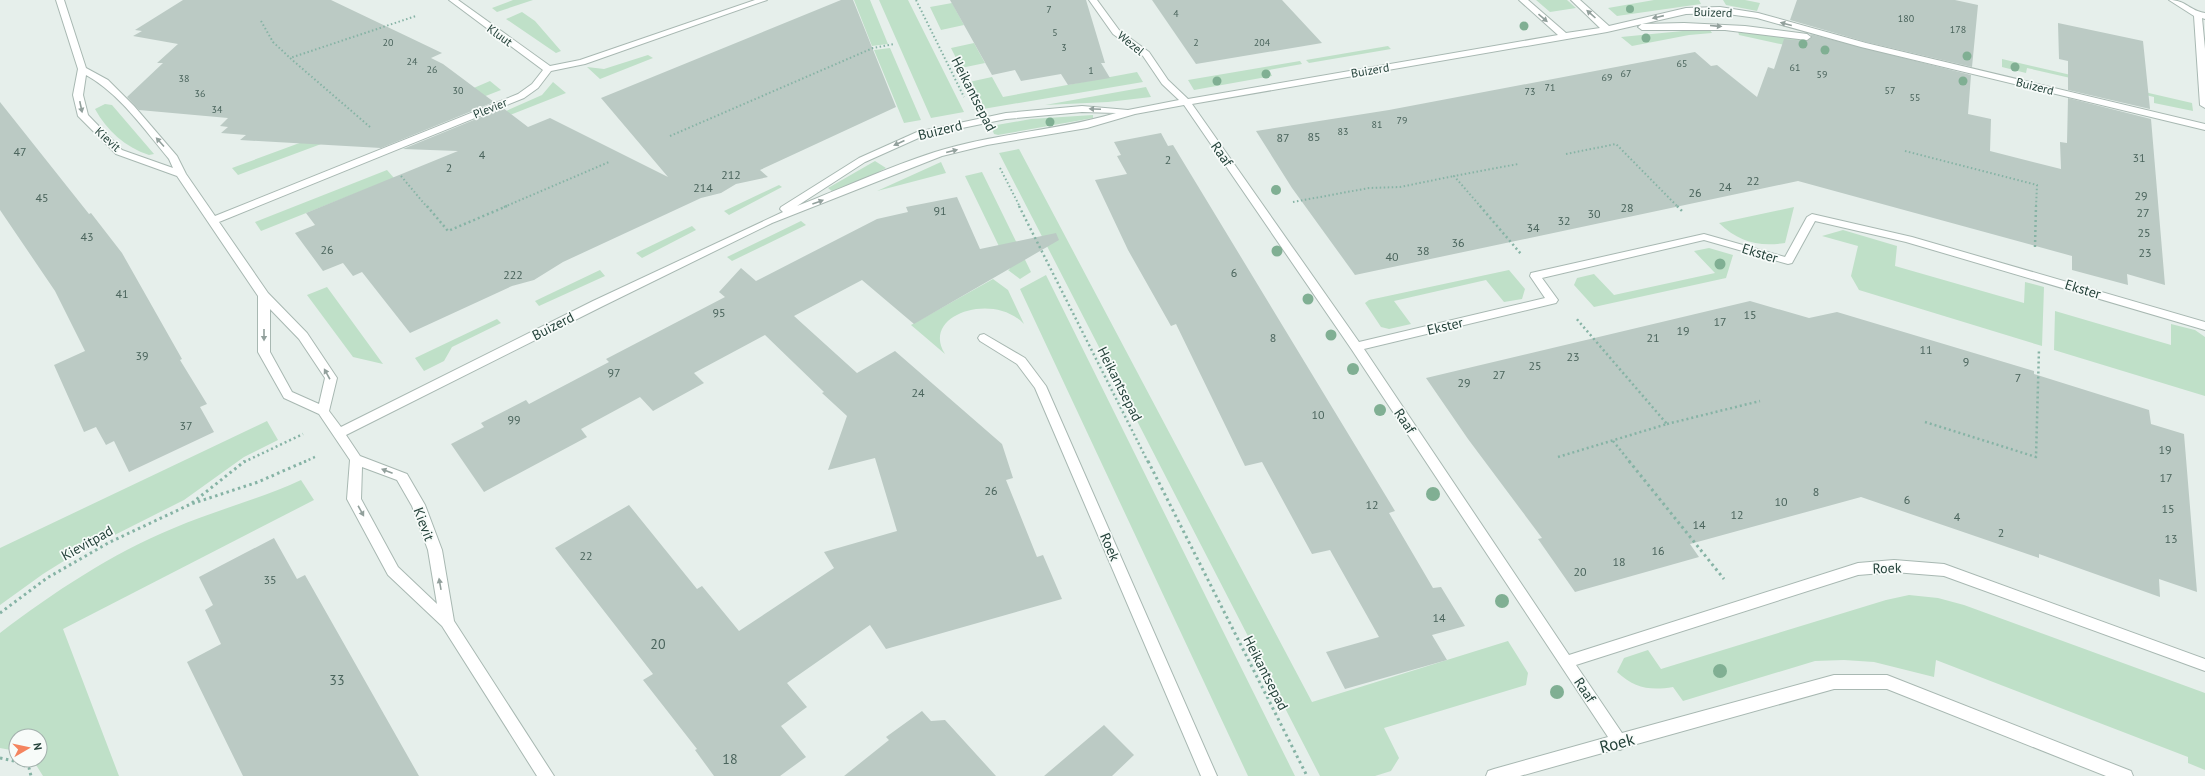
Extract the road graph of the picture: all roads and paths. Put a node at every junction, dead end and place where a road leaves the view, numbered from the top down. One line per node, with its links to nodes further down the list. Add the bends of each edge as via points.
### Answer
1 (60, 0): 17 (street, Kievit)
2 (453, 0): 18 (street, Kluut)
3 (763, 0): 18 (street, via 582,62)
4 (916, 0): 22 (path, Heikantsepad)
5 (1093, 0): 19 (street, Wezel, via 1116,32 1146,54 1165,82)
6 (1523, 0): 13 (street, one-way to 13)
7 (1575, 0): 12 (street, one-way to 7)
8 (2173, 0): 10 (street)
9 (416, 16): 16 (path)
10 (2202, 16): 20 (street)
11 (261, 21): 16 (path, via 273,42)
12 (1607, 29): 13 (street, Buizerd); 15 (street, Buizerd, one-way to 15, via 1703,25 1774,31); 15 (street, Buizerd, one-way to 12, via 1758,16 1720,10 1686,11)
13 (1564, 36): 19 (street, Buizerd)
14 (894, 44): 25 (path, via 873,48)
15 (1864, 45): 23 (street, Buizerd)
16 (290, 58): 24 (path)
17 (82, 69): 32 (street, one-way to 17, via 174,158 131,108 105,82); 32 (street, Kievit, one-way to 32, via 78,95 83,116 119,152)
18 (548, 69): 36 (street, Plevier, via 535,86 521,96)
19 (1186, 102): 21 (street, Buizerd); 44 (street, Raaf)
20 (2205, 105)
21 (1134, 111): 22 (street, Buizerd, one-way to 22, via 1082,109); 26 (street, Buizerd, via 1087,125)
22 (976, 121): 37 (street, Buizerd, one-way to 37, via 920,134 862,160)
23 (2205, 127)
24 (371, 128)
25 (670, 136)
26 (987, 142): 37 (street, Buizerd, one-way to 26, via 938,154); 66 (path, Heikantsepad)
27 (1905, 151): 38 (path, via 2037,185)
28 (1566, 154): 35 (path, via 1616,144)
29 (609, 162): 31 (path, via 448,231)
30 (1518, 164): 33 (path)
31 (396, 171)
32 (180, 174): 36 (street)
33 (1454, 176): 34 (path, via 1400,187 1369,188); 39 (path)
34 (1289, 203)
35 (1685, 214)
36 (213, 220): 40 (street)
37 (768, 220): 51 (street, Buizerd, via 597,304)
38 (2035, 254)
39 (1521, 255)
40 (264, 296): 47 (street, one-way to 40, via 330,378 303,336); 47 (street, one-way to 47, via 264,352 288,395)
41 (1574, 317): 50 (path)
42 (2205, 326): 44 (street, Ekster, via 1908,239 1812,217 1788,262 1704,237 1534,276 1552,300)
43 (984, 338): 65 (street, Roek, via 1020,361 1040,386)
44 (1356, 347): 59 (street, Raaf)
45 (2039, 349): 49 (path, via 2036,457)
46 (1760, 401): 50 (path)
47 (323, 411): 48 (street, Kievit)
48 (330, 422): 51 (street, Kievit); 55 (path, Kievitpad, via 247,459)
49 (1925, 422)
50 (1667, 424): 52 (path)
51 (341, 439): 54 (street, Kievit); 55 (path, Kievitpad, via 258,482)
52 (1613, 440): 53 (path); 56 (path)
53 (1558, 457)
54 (356, 459): 58 (street, Kievit, one-way to 58, via 354,499 394,571); 58 (street, Kievit, one-way to 54, via 435,550 418,506 402,478)
55 (190, 504): 57 (path, Kievitpad, via 110,542 53,575)
56 (1726, 582)
57 (0, 613)
58 (447, 622): 64 (street, Kievit)
59 (1566, 662): 60 (street, Roek, via 1858,569 1894,566 1944,570); 61 (street, Raaf)
60 (2205, 665)
61 (1620, 742): 67 (street, Roek); 68 (street, Roek, via 1834,682 1887,682)
62 (0, 758): 63 (path, via 28,768)
63 (31, 776)
64 (546, 776)
65 (1209, 776)
66 (1307, 776)
67 (1494, 776)
68 (2125, 776)

